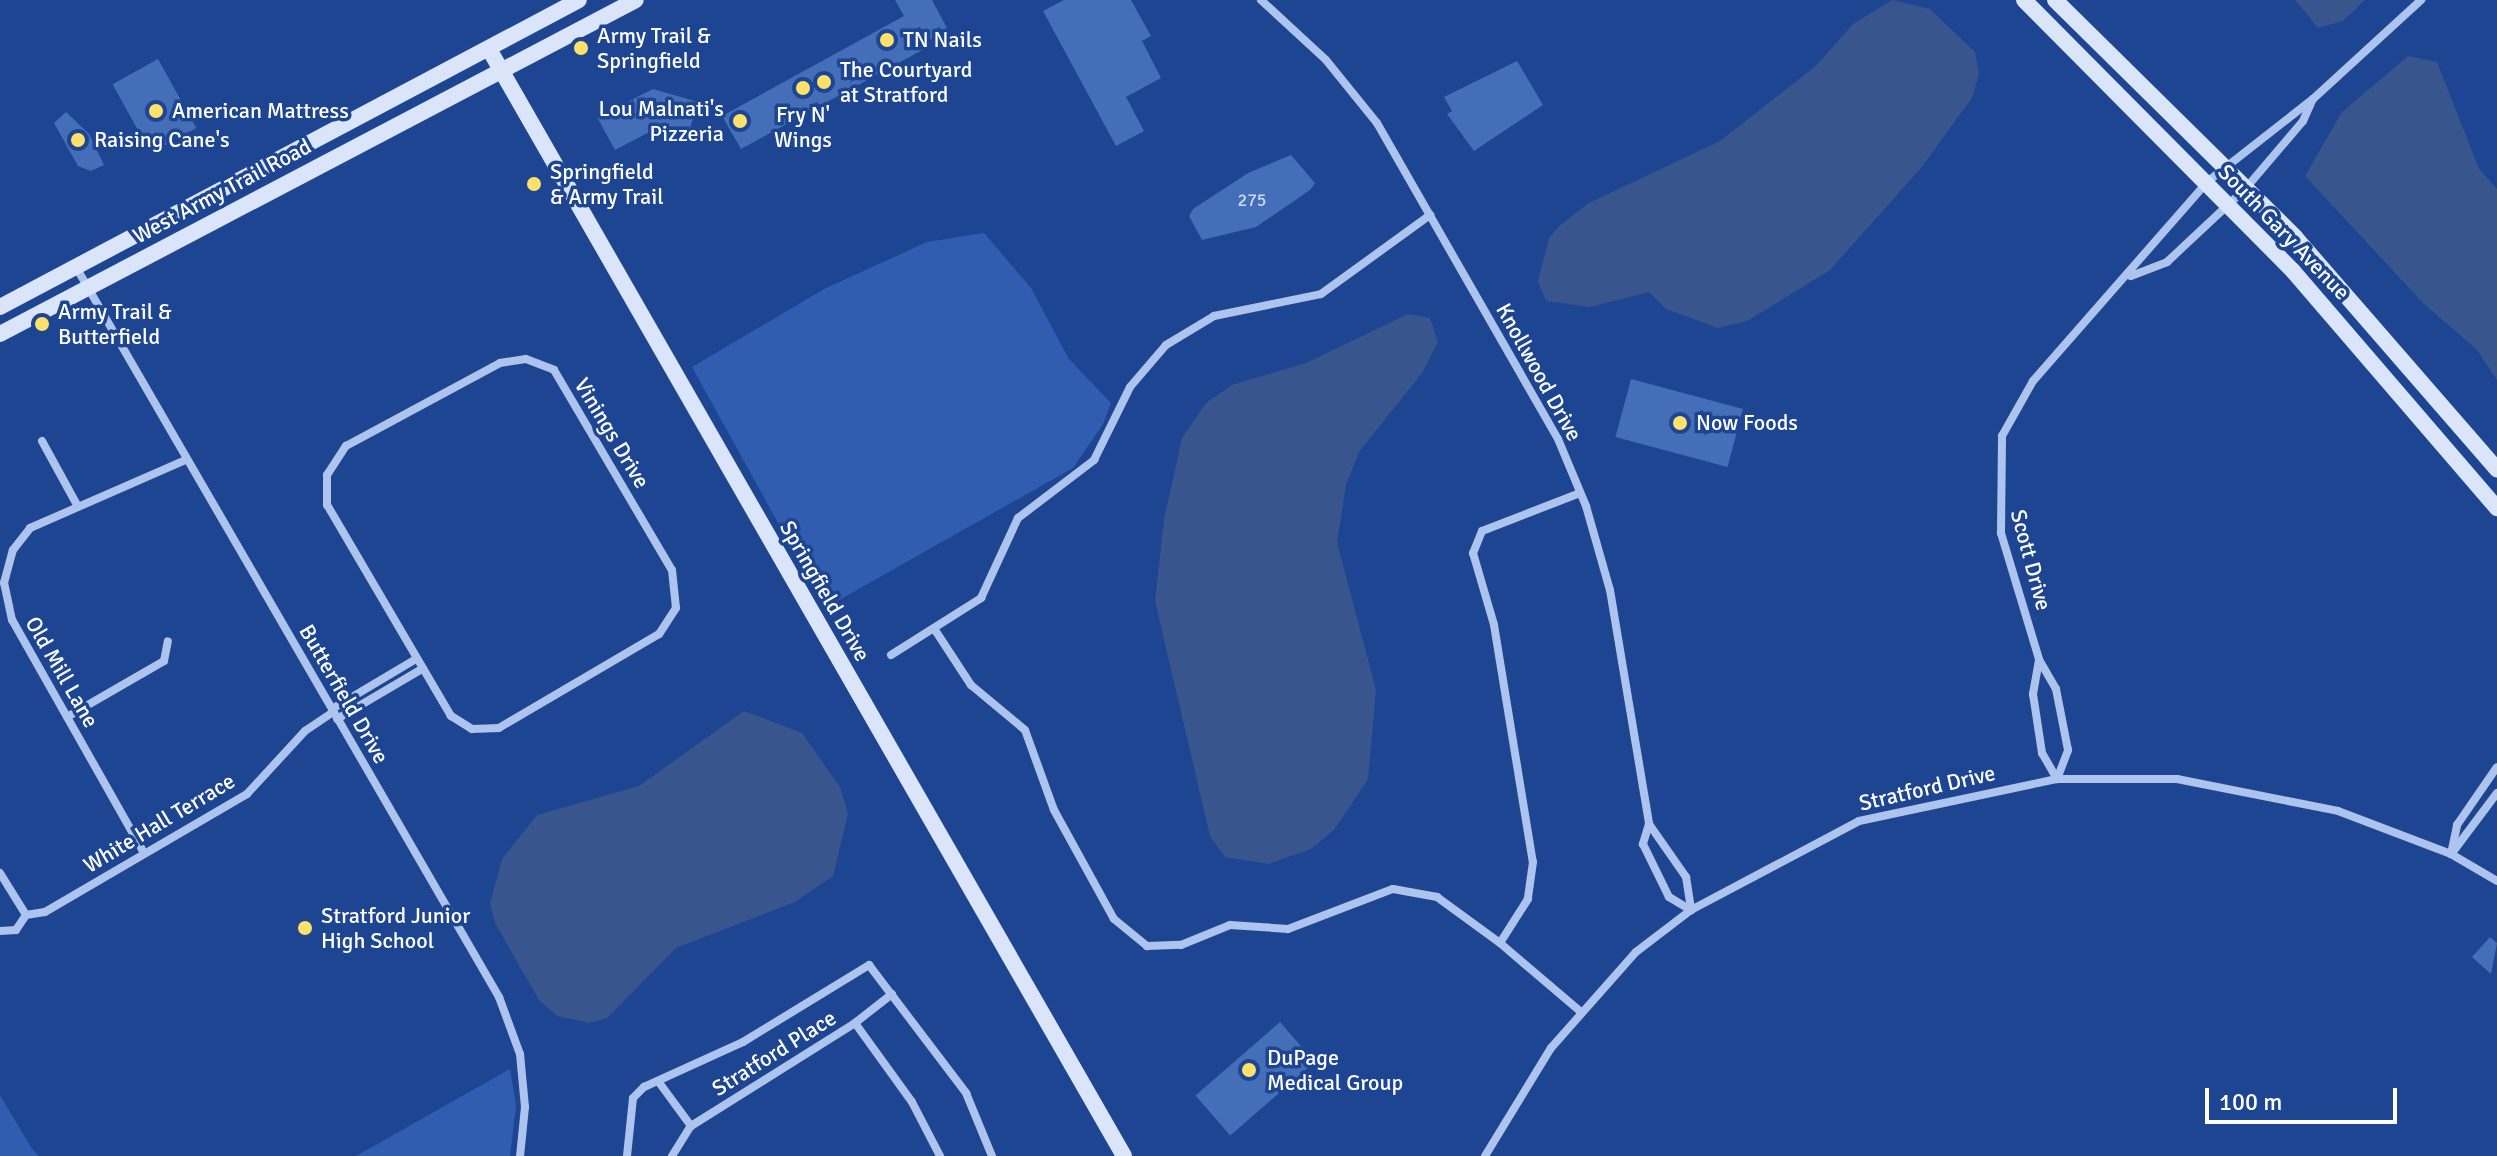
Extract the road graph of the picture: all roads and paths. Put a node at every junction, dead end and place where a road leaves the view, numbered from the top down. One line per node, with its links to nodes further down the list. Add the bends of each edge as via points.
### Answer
1 (579, 0): 7 (main road, West Army Trail Road)
2 (636, 0): 8 (main road, West Army Trail Road)
3 (1261, 0): 14 (street, Knollwood Drive, via 1350,88)
4 (2024, 0): 11 (main road, South Gary Avenue)
5 (2055, 0): 10 (main road, South Gary Avenue)
6 (2421, 0): 9 (street, Scott Drive)
7 (489, 49): 8 (main road, Springfield Drive); 15 (main road, West Army Trail Road)
8 (502, 73): 17 (main road, West Army Trail Road); 56 (main road, Springfield Drive)
9 (2313, 99): 10 (street, Scott Drive); 12 (street, Scott Drive, via 2303,121)
10 (2225, 167): 11 (street, Scott Drive); 12 (main road, South Gary Avenue)
11 (2207, 182): 13 (main road, South Gary Avenue); 16 (street, Scott Drive, via 2147,245)
12 (2246, 188): 13 (street, Scott Drive); 22 (main road, South Gary Avenue, via 2387,337)
13 (2229, 204): 16 (street, Scott Drive, via 2167,262); 25 (main road, South Gary Avenue, via 2396,385)
14 (1430, 215): 23 (street, Knollwood Drive, via 1546,418); 26 (street, via 1321,294 1214,316 1166,345 1130,387 1094,460 1035,500 1006,537 981,598)
15 (75, 267): 17 (street, Butterfield Drive); 18 (main road, West Army Trail Road)
16 (2131, 276): 30 (street, Scott Drive, via 2033,381 2002,436 1999,521)
17 (87, 287): 19 (main road, West Army Trail Road); 21 (street, Butterfield Drive)
18 (0, 307)
19 (0, 334)
20 (42, 441): 24 (street)
21 (186, 460): 24 (street, Old Mill Lane); 32 (street, Butterfield Drive)
22 (2497, 469)
23 (1580, 493): 37 (street, Knollwood Drive, via 1610,590); 45 (street, via 1482,531 1473,544 1494,625 1533,862 1528,899)
24 (77, 505): 33 (street, Old Mill Lane, via 30,528 13,550 4,583 12,620)
25 (2497, 508)
26 (935, 630): 28 (street); 45 (street, via 971,685 1025,730 1068,836 1114,919 1138,941 1162,949 1230,925 1288,929 1393,889 1437,897)
27 (168, 641): 33 (street, via 164,661)
28 (891, 655)
29 (416, 659): 31 (street, Vinings Drive); 31 (street, Vinings Drive, via 327,505 327,475 346,446 500,363 526,359 554,370 672,570 676,608 659,634 499,728 472,729 451,716); 32 (street)
30 (2039, 659): 35 (street, Scott Drive, via 2033,694 2042,753); 35 (street, Scott Drive, via 2056,689 2068,750)
31 (422, 669): 32 (street)
32 (334, 713): 38 (street, White Hall Terrace, via 290,745 247,794); 51 (street, Butterfield Drive, via 511,1023 524,1092)
33 (67, 717): 38 (street, Old Mill Lane)
34 (2497, 767): 39 (street, via 2457,825)
35 (2057, 779): 39 (street, Stratford Drive, via 2177,779 2278,795); 42 (street, Stratford Drive, via 1859,821)
36 (2497, 793): 39 (street)
37 (1649, 824): 42 (street, Knollwood Drive, via 1686,877); 42 (street, Knollwood Drive, via 1643,844 1655,872 1669,897)
38 (144, 853): 43 (street, White Hall Terrace, via 45,912)
39 (2451, 854): 41 (street, Stratford Drive)
40 (0, 873): 43 (street)
41 (2497, 881)
42 (1691, 910): 47 (street, Stratford Drive, via 1636,952)
43 (26, 915): 44 (street, White Hall Terrace, via 16,930)
44 (0, 931)
45 (1500, 943): 47 (street)
46 (892, 994): 48 (street); 49 (street, via 869,965 858,967 743,1042); 55 (street, via 966,1093)
47 (1581, 1012): 57 (street, Stratford Drive, via 1516,1099)
48 (855, 1023): 50 (street, Stratford Place); 54 (street, Stratford Place, via 912,1102)
49 (658, 1081): 50 (street); 52 (street, via 633,1098)
50 (691, 1126): 53 (street, Stratford Place)
51 (520, 1156)
52 (627, 1156)
53 (672, 1156)
54 (940, 1156)
55 (992, 1156)
56 (1124, 1156)
57 (1485, 1156)

